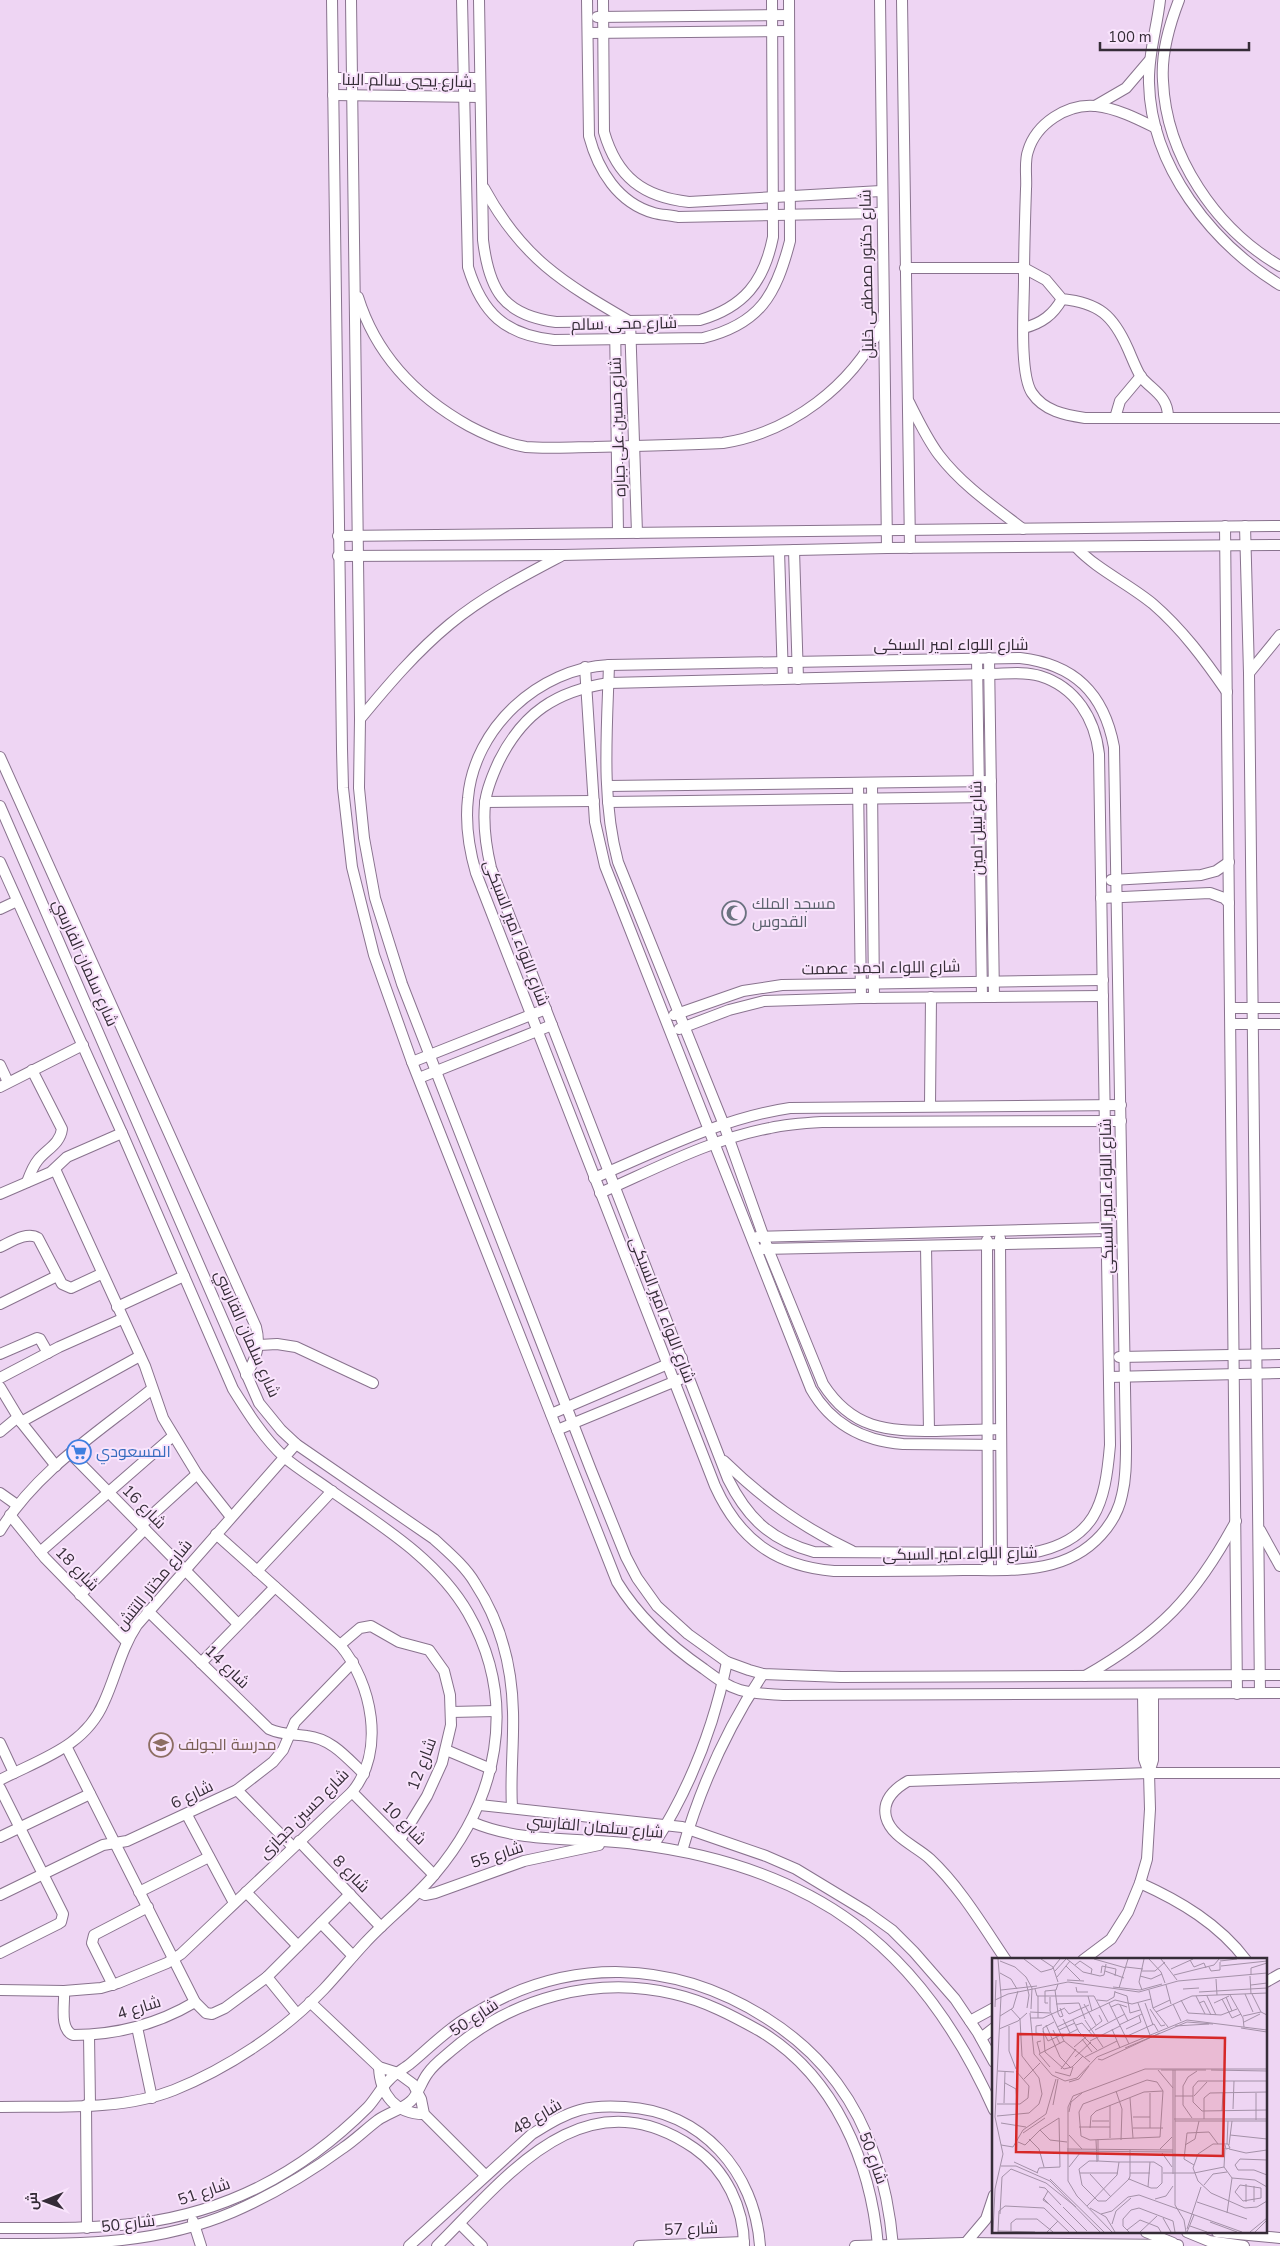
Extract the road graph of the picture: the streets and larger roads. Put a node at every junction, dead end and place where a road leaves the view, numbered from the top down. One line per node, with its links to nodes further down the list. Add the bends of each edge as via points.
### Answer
1 (332, 0): 22 (street)
2 (351, 0): 23 (street)
3 (462, 0): 25 (street, شارع محى سالم)
4 (479, 0): 24 (street, شارع محى سالم)
5 (587, 0): 15 (street)
6 (603, 0): 16 (street)
7 (772, 0): 13 (street, شارع محى سالم)
8 (789, 0): 14 (street, شارع محى سالم)
9 (880, 0): 37 (street, شارع دكتور مصطفى خليل)
10 (902, 0): 44 (street)
11 (1160, 0): 21 (street)
12 (1179, 0): 43 (street, via 1166,39 1162,80 1175,140 1202,193 1220,217 1243,240)
13 (772, 15): 14 (street); 16 (street); 17 (street, شارع محى سالم)
14 (789, 15): 18 (street, شارع محى سالم)
15 (587, 17): 16 (street); 20 (street)
16 (603, 17): 19 (street)
17 (772, 31): 18 (street); 19 (street); 39 (street, شارع محى سالم)
18 (789, 31): 38 (street, شارع محى سالم)
19 (603, 32): 20 (street); 31 (street)
20 (588, 33): 32 (street)
21 (1149, 61): 30 (street, via 1126,88); 33 (street, via 1150,99)
22 (333, 78): 23 (street, شارع يحيي سالم البنا); 26 (street)
23 (352, 78): 25 (street, شارع يحيي سالم البنا); 27 (street)
24 (480, 78): 25 (street, شارع يحيي سالم البنا); 29 (street, شارع محى سالم)
25 (464, 79): 28 (street, شارع محى سالم)
26 (333, 95): 27 (street, شارع يحيي سالم البنا); 71 (street)
27 (352, 96): 28 (street, شارع يحيي سالم البنا); 47 (street)
28 (464, 97): 29 (street, شارع يحيي سالم البنا); 53 (street, شارع محى سالم, via 468,267 483,303 512,330 533,338)
29 (480, 98): 35 (street, شارع محى سالم)
30 (1095, 106): 33 (street); 45 (street, via 1063,112 1049,121 1035,135 1027,152)
31 (603, 115): 32 (street); 34 (street, via 609,149)
32 (588, 116): 36 (street, via 594,155)
33 (1156, 128): 46 (street, via 1176,176 1209,225 1258,272)
34 (628, 178): 36 (street); 39 (street, via 646,191 667,199 689,202)
35 (482, 185): 49 (street, via 507,226 538,261 576,290); 50 (street, شارع محى سالم, via 485,264 490,281 511,307 539,320)
36 (615, 188): 42 (street, via 633,203 654,213 678,217)
37 (881, 192): 38 (street); 40 (street, شارع دكتور مصطفى خليل)
38 (790, 196): 39 (street); 41 (street, شارع محى سالم)
39 (773, 197): 42 (street, شارع محى سالم)
40 (881, 213): 41 (street); 51 (street, شارع دكتور مصطفى خليل)
41 (791, 215): 42 (street); 54 (street, شارع محى سالم, via 790,242 783,267 760,308 745,323 725,333 703,338)
42 (774, 216): 49 (street, شارع محى سالم, via 769,258 760,278 732,307 700,320)
43 (1280, 266)
44 (905, 268): 45 (street); 56 (street)
45 (1024, 268): 48 (street, via 1046,280); 52 (street)
46 (1280, 285)
47 (355, 288): 60 (street, via 382,349 410,383 444,412 480,432 525,446); 70 (street)
48 (1062, 299): 52 (street, via 1047,318); 55 (street, via 1084,301 1109,318 1126,343)
49 (630, 321): 50 (street, شارع محى سالم); 54 (street, شارع حسين على جباره)
50 (615, 322): 53 (street, شارع حسين على جباره)
51 (882, 325): 61 (street, via 870,348 853,369 794,419 739,441); 65 (street, شارع دكتور مصطفى خليل)
52 (1024, 328): 58 (street, via 1026,375 1032,393 1063,415)
53 (616, 339): 54 (street, شارع محى سالم); 60 (street, شارع حسين على جباره)
54 (630, 339): 61 (street, شارع حسين على جباره)
55 (1141, 376): 57 (street, via 1164,398); 58 (street, via 1120,401)
56 (907, 400): 66 (street); 67 (street, via 938,454 952,471 976,494)
57 (1168, 417): 58 (street); 59 (street)
58 (1115, 418)
59 (1280, 418)
60 (617, 446): 61 (street); 69 (street, شارع حسين على جباره)
61 (634, 446): 68 (street, شارع حسين على جباره)
62 (1225, 526): 63 (street); 67 (street); 74 (street)
63 (1245, 526): 64 (street); 72 (street)
64 (1280, 526)
65 (886, 529): 66 (street); 68 (street); 76 (street, شارع دكتور مصطفى خليل)
66 (910, 529): 67 (street); 77 (street)
67 (1023, 529)
68 (637, 532): 69 (street)
69 (618, 533): 70 (street)
70 (357, 535): 71 (street); 82 (street)
71 (338, 536): 81 (street)
72 (1246, 545): 73 (street); 74 (street); 90 (street)
73 (1280, 545)
74 (1226, 546): 75 (street); 97 (street)
75 (1076, 547): 77 (street); 97 (street, via 1153,604 1196,649)
76 (887, 548): 77 (street); 78 (street)
77 (910, 548)
78 (794, 550): 79 (street); 86 (street)
79 (780, 551): 80 (street); 87 (street)
80 (562, 555): 82 (street); 98 (street, via 503,587 450,625 403,668)
81 (338, 556): 82 (street); 149 (street, via 343,788 352,867 374,955)
82 (357, 556): 98 (street)
83 (1280, 635): 90 (street)
84 (977, 658): 85 (street, شارع اللواء امير السبكى); 86 (street, شارع اللواء امير السبكى); 91 (street, شارع نبيل امين)
85 (989, 658): 92 (street, شارع نبيل امين); 115 (street, شارع اللواء امير السبكى, via 1020,658 1054,665 1084,684 1105,713 1114,756)
86 (797, 660): 87 (street, شارع اللواء امير السبكى); 94 (street)
87 (782, 661): 88 (street, شارع اللواء امير السبكى); 93 (street)
88 (609, 665): 89 (street, شارع اللواء امير السبكى); 95 (street)
89 (585, 668): 96 (street); 138 (street, شارع اللواء امير السبكى, via 550,680 506,714 477,762 468,797 468,836 473,864)
90 (1249, 673): 134 (street)
91 (977, 674): 92 (street, شارع اللواء امير السبكى); 94 (street, شارع اللواء امير السبكى); 100 (street, شارع نبيل امين)
92 (989, 674): 101 (street, شارع نبيل امين); 116 (street, شارع اللواء امير السبكى, via 1039,676 1055,682 1070,692 1091,720 1099,754)
93 (782, 679): 94 (street, شارع اللواء امير السبكى); 95 (street, شارع اللواء امير السبكى)
94 (798, 679)
95 (608, 683): 96 (street, شارع اللواء امير السبكى); 104 (street)
96 (588, 687): 109 (street); 110 (street, شارع اللواء امير السبكى, via 550,702 524,723 500,760)
97 (1227, 692): 114 (street)
98 (360, 718): 148 (street, via 359,788 375,898 402,984)
99 (0, 757): 190 (street, via 256,1327)
100 (978, 781): 101 (street); 103 (street); 105 (street, شارع نبيل امين)
101 (991, 781): 106 (street, شارع نبيل امين)
102 (858, 783): 103 (street); 104 (street); 107 (street)
103 (872, 783): 108 (street)
104 (608, 786): 111 (street)
105 (979, 797): 106 (street); 108 (street); 123 (street, شارع نبيل امين)
106 (991, 797): 124 (street, شارع نبيل امين)
107 (859, 799): 108 (street); 111 (street); 125 (street)
108 (872, 799): 126 (street)
109 (594, 801): 110 (street); 139 (street, via 597,837 605,866)
110 (485, 802): 136 (street, شارع اللواء امير السبكى, via 484,824 491,868)
111 (608, 802): 137 (street, via 618,862)
112 (0, 806): 204 (street, شارع سلمان الفارسي)
113 (0, 862): 119 (street, شارع سلمان الفارسي)
114 (1228, 862): 115 (street, via 1216,871 1201,875); 120 (street)
115 (1116, 880): 116 (street); 117 (street, شارع اللواء امير السبكى)
116 (1101, 881): 118 (street, شارع اللواء امير السبكى)
117 (1116, 897): 118 (street); 120 (street, via 1210,893); 156 (street, شارع اللواء امير السبكى)
118 (1101, 898): 122 (street, شارع اللواء امير السبكى)
119 (17, 901): 121 (street); 147 (street, شارع سلمان الفارسي)
120 (1229, 903): 133 (street)
121 (0, 909)
122 (1103, 980): 124 (street, شارع اللواء احمد عصمت); 127 (street, شارع اللواء امير السبكى)
123 (982, 981): 124 (street, شارع اللواء احمد عصمت); 126 (street, شارع اللواء احمد عصمت); 129 (street, شارع نبيل امين)
124 (994, 981): 130 (street, شارع نبيل امين)
125 (861, 983): 126 (street, شارع اللواء احمد عصمت); 131 (street); 137 (street, شارع اللواء احمد عصمت, via 762,986)
126 (874, 983): 132 (street)
127 (1103, 996): 130 (street, شارع اللواء احمد عصمت); 155 (street, شارع اللواء امير السبكى)
128 (931, 997): 129 (street, شارع اللواء احمد عصمت); 132 (street, شارع اللواء احمد عصمت); 157 (street)
129 (982, 997): 130 (street, شارع اللواء احمد عصمت)
130 (994, 997)
131 (861, 998): 132 (street, شارع اللواء احمد عصمت); 144 (street, شارع اللواء احمد عصمت, via 746,1004)
132 (874, 998)
133 (1230, 1008): 134 (street); 140 (street)
134 (1252, 1008): 135 (street); 141 (street)
135 (1280, 1008)
136 (546, 1009): 138 (street); 143 (street, شارع اللواء امير السبكى)
137 (679, 1014): 139 (street, شارع اللواء احمد عصمت); 144 (street)
138 (531, 1015): 145 (street, شارع اللواء امير السبكى); 148 (street)
139 (666, 1018): 146 (street)
140 (1231, 1024): 141 (street); 194 (street)
141 (1252, 1024): 142 (street); 195 (street)
142 (1280, 1024)
143 (552, 1025): 145 (street); 166 (street, شارع اللواء امير السبكى)
144 (684, 1028): 146 (street, شارع اللواء احمد عصمت); 160 (street)
145 (537, 1031): 152 (street); 167 (street, شارع اللواء امير السبكى)
146 (671, 1032): 161 (street)
147 (83, 1045): 151 (street); 162 (street, شارع سلمان الفارسي)
148 (430, 1055): 149 (street); 152 (street)
149 (412, 1062): 153 (street)
150 (0, 1065): 154 (street)
151 (32, 1070): 154 (street); 168 (street, via 62,1129 58,1142 38,1160)
152 (436, 1071): 153 (street); 213 (street)
153 (419, 1078): 214 (street)
154 (4, 1084)
155 (1105, 1105): 156 (street); 157 (street); 159 (street, شارع اللواء امير السبكى)
156 (1121, 1105): 158 (street, شارع اللواء امير السبكى)
157 (930, 1106): 160 (street, via 790,1108)
158 (1121, 1121): 159 (street); 198 (street, شارع اللواء امير السبكى)
159 (1105, 1122): 163 (street, via 823,1122 770,1128); 172 (street, شارع اللواء امير السبكى)
160 (724, 1124): 161 (street); 163 (street)
161 (709, 1130): 164 (street); 166 (street)
162 (122, 1133): 165 (street, via 68,1156); 186 (street, شارع سلمان الفارسي)
163 (729, 1139): 164 (street); 175 (street)
164 (714, 1144): 169 (street); 176 (street)
165 (55, 1169): 168 (street); 184 (street)
166 (609, 1172): 167 (street); 169 (street, شارع اللواء امير السبكى)
167 (594, 1178): 170 (street, شارع اللواء امير السبكى)
168 (27, 1182): 171 (street)
169 (615, 1187): 170 (street); 199 (street, شارع اللواء امير السبكى)
170 (600, 1193): 200 (street, شارع اللواء امير السبكى)
171 (0, 1194)
172 (1106, 1228): 174 (street); 177 (street, شارع اللواء امير السبكى)
173 (987, 1231): 174 (street); 175 (street); 178 (street)
174 (1000, 1231): 179 (street)
175 (763, 1236): 176 (street); 183 (street)
176 (751, 1237): 182 (street)
177 (1107, 1242): 179 (street); 197 (street, شارع اللواء امير السبكى)
178 (987, 1244): 179 (street); 180 (street); 218 (street)
179 (1000, 1244): 219 (street)
180 (926, 1246): 183 (street); 220 (street)
181 (0, 1247): 185 (street, via 26,1236 38,1238)
182 (756, 1249): 183 (street); 224 (street, via 811,1389 830,1415 857,1433 887,1443)
183 (768, 1249): 220 (street, via 823,1384 833,1400 846,1412 874,1427)
184 (102, 1274): 185 (street, via 71,1288 62,1284); 188 (street)
185 (57, 1276): 187 (street)
186 (184, 1276): 188 (street); 229 (street, شارع سلمان الفارسي, via 233,1389 256,1425)
187 (0, 1304)
188 (117, 1307): 189 (street)
189 (122, 1319): 191 (street); 196 (street)
190 (259, 1346): 204 (street); 210 (street, via 296,1347)
191 (48, 1353): 192 (street, via 37,1338); 208 (street)
192 (0, 1354)
193 (1280, 1354): 195 (street)
194 (1234, 1355): 195 (street); 198 (street); 203 (street)
195 (1256, 1355): 201 (street)
196 (140, 1356): 212 (street); 215 (street)
197 (1108, 1357): 198 (street); 207 (street, شارع اللواء امير السبكى)
198 (1124, 1357): 206 (street, شارع اللواء امير السبكى)
199 (682, 1358): 200 (street); 205 (street, شارع اللواء امير السبكى)
200 (667, 1364): 209 (street, شارع اللواء امير السبكى); 213 (street)
201 (1257, 1373): 202 (street); 203 (street); 241 (street)
202 (1280, 1373)
203 (1234, 1374): 206 (street); 239 (street)
204 (246, 1375): 223 (street, شارع سلمان الفارسي, via 259,1403)
205 (688, 1376): 209 (street); 230 (street, شارع اللواء امير السبكى)
206 (1125, 1376): 207 (street); 227 (street, شارع اللواء امير السبكى)
207 (1109, 1377): 226 (street, شارع اللواء امير السبكى)
208 (0, 1378)
209 (674, 1382): 216 (street); 250 (street, شارع اللواء امير السبكى, via 723,1504 746,1534 778,1557 814,1569 834,1571)
210 (373, 1383)
211 (0, 1387): 215 (street)
212 (152, 1388): 222 (street); 228 (street)
213 (566, 1408): 214 (street); 216 (street)
214 (551, 1414): 217 (street)
215 (20, 1419): 221 (street); 231 (street)
216 (573, 1424): 217 (street); 260 (street, via 637,1578 657,1606)
217 (557, 1430): 267 (street, via 617,1582 630,1603 661,1636)
218 (987, 1430): 219 (street); 220 (street); 224 (street)
219 (1001, 1430): 225 (street)
220 (929, 1431)
221 (0, 1432)
222 (173, 1436): 232 (street); 235 (street)
223 (296, 1444): 229 (street, شارع مختار التتش); 290 (street, شارع سلمان الفارسي, via 434,1538 475,1582 504,1643 511,1681 514,1713 510,1781)
224 (988, 1445): 225 (street); 246 (street)
225 (1001, 1445): 247 (street)
226 (1110, 1445): 227 (street); 247 (street, شارع اللواء امير السبكى, via 1104,1492 1098,1508 1083,1528 1047,1550)
227 (1126, 1446): 251 (street, شارع اللواء امير السبكى, via 1122,1497 1110,1522 1093,1543 1062,1562 1045,1567)
228 (71, 1454): 231 (street); 235 (street, شارع 16)
229 (284, 1457): 233 (street, شارع سلمان الفارسي); 238 (street, شارع مختار التتش)
230 (721, 1457): 245 (street, via 750,1487 783,1513); 245 (street, شارع اللواء امير السبكى, via 728,1479 746,1509 776,1537 814,1552)
231 (56, 1466): 236 (street)
232 (197, 1474): 238 (street); 240 (street)
233 (332, 1491): 252 (street); 273 (street, شارع سلمان الفارسي, via 431,1565 458,1596 485,1651)
234 (0, 1492): 236 (street)
235 (108, 1492): 240 (street, شارع 16); 244 (street)
236 (17, 1505): 237 (street)
237 (10, 1515): 242 (street); 244 (street, شارع 18)
238 (232, 1517): 243 (street, شارع مختار التتش)
239 (1236, 1520): 263 (street, via 1215,1559 1189,1595 1158,1627 1123,1654); 264 (street)
240 (143, 1527): 249 (street, شارع 16); 254 (street)
241 (1258, 1527): 248 (street); 265 (street)
242 (0, 1531)
243 (216, 1534): 249 (street, شارع مختار التتش); 252 (street, شارع حسين حجازى)
244 (40, 1552): 254 (street, شارع 18)
245 (855, 1553): 246 (street, شارع اللواء امير السبكى)
246 (988, 1553): 247 (street, شارع اللواء امير السبكى); 250 (street)
247 (1002, 1553): 251 (street)
248 (1280, 1566)
249 (184, 1569): 255 (street, شارع مختار التتش); 256 (street, شارع 16)
250 (988, 1570): 251 (street, شارع اللواء امير السبكى)
251 (1002, 1570)
252 (257, 1571): 253 (street, شارع حسين حجازى)
253 (275, 1587): 256 (street); 258 (street, شارع حسين حجازى)
254 (80, 1595): 257 (street, شارع 18)
255 (148, 1611): 257 (street, شارع مختار التتش); 261 (street, شارع 14)
256 (238, 1624): 261 (street)
257 (126, 1641): 277 (street, شارع مختار التتش, via 98,1715)
258 (340, 1645): 259 (street, شارع حسين حجازى); 274 (street, شارع 12, via 360,1628 371,1626 399,1642 429,1650 444,1670)
259 (353, 1662): 275 (street, شارع 6, via 295,1722); 282 (street, شارع حسين حجازى, via 365,1688 371,1717 370,1746)
260 (727, 1662): 262 (street); 267 (street)
261 (201, 1663): 275 (street, شارع 14, via 269,1729)
262 (763, 1674): 263 (street, via 842,1677); 268 (street)
263 (1084, 1676): 264 (street)
264 (1238, 1676): 265 (street); 272 (street)
265 (1261, 1676): 266 (street); 269 (street)
266 (1280, 1676)
267 (723, 1683): 268 (street); 293 (street, via 699,1756)
268 (751, 1692): 271 (street, via 783,1695); 295 (street, via 716,1758)
269 (1260, 1693): 270 (street); 272 (street)
270 (1280, 1693)
271 (1148, 1694): 272 (street); 283 (street, via 1144,1759)
272 (1237, 1694)
273 (496, 1711): 274 (street); 279 (street, شارع سلمان الفارسي)
274 (451, 1712): 278 (street, شارع 12)
275 (289, 1735): 282 (street, شارع 14, via 327,1741); 286 (street, شارع 6, via 273,1762)
276 (0, 1744): 280 (street)
277 (67, 1748): 280 (street, شارع مختار التتش); 288 (street)
278 (446, 1750): 279 (street); 297 (street, شارع 12, via 427,1796)
279 (491, 1769): 289 (street, شارع سلمان الفارسي)
280 (14, 1773): 284 (street, شارع مختار التتش)
281 (1280, 1773): 283 (street)
282 (364, 1774): 287 (street, شارع حسين حجازى)
283 (1149, 1774): 306 (street, via 1150,1834); 319 (street, via 908,1781 895,1788 887,1801 886,1816 891,1830 929,1858)
284 (0, 1780)
285 (0, 1788): 294 (street)
286 (237, 1790): 291 (street, شارع 6); 300 (street, شارع 8)
287 (352, 1792): 297 (street, شارع 10); 300 (street, شارع حسين حجازى)
288 (90, 1794): 294 (street); 299 (street)
289 (480, 1805): 290 (street, شارع سلمان الفارسي); 292 (street, شارع سلمان الفارسي)
290 (512, 1807): 293 (street, شارع سلمان الفارسي)
291 (187, 1814): 299 (street, شارع 6); 303 (street)
292 (472, 1822): 298 (street, شارع سلمان الفارسي, via 515,1835); 305 (street, شارع سلمان الفارسي)
293 (666, 1826): 295 (street, شارع سلمان الفارسي); 301 (street)
294 (20, 1828): 296 (street); 304 (street)
295 (688, 1829): 302 (street); 334 (street, شارع سلمان الفارسي, via 796,1869 868,1912 920,1957)
296 (0, 1838)
297 (400, 1840): 305 (street, شارع 10)
298 (617, 1842): 301 (street, شارع سلمان الفارسي); 309 (street, شارع 55, via 524,1861 435,1893 425,1895)
299 (115, 1844): 304 (street, شارع 6, via 103,1846); 307 (street)
300 (296, 1844): 308 (street, شارع حسين حجازى); 310 (street, شارع 8)
301 (653, 1846): 302 (street, شارع سلمان الفارسي)
302 (682, 1851): 348 (street, شارع سلمان الفارسي, via 753,1870 793,1886 827,1904 859,1927 922,1988 976,2070)
303 (209, 1857): 307 (street); 312 (street)
304 (43, 1874): 311 (street, شارع 6); 317 (street, via 62,1914 61,1922)
305 (434, 1875): 309 (street, شارع سلمان الفارسي)
306 (1140, 1883): 320 (street, via 1128,1912 1111,1939); 321 (street, via 1197,1913)
307 (139, 1892): 313 (street)
308 (246, 1892): 312 (street, شارع حسين حجازى); 316 (street)
309 (419, 1892): 315 (street, شارع سلمان الفارسي)
310 (350, 1894): 314 (street); 315 (street, شارع 8)
311 (0, 1895)
312 (234, 1903): 322 (street, شارع حسين حجازى)
313 (148, 1907): 322 (street); 327 (street, via 92,1939)
314 (321, 1923): 316 (street); 318 (street)
315 (381, 1927): 318 (street, شارع سلمان الفارسي)
316 (298, 1946): 324 (street)
317 (0, 1953)
318 (353, 1956): 331 (street, شارع سلمان الفارسي)
319 (1005, 1958)
320 (1086, 1958)
321 (1244, 1958)
322 (174, 1959): 327 (street, شارع حسين حجازى); 330 (street)
323 (1280, 1974): 326 (street)
324 (267, 1976): 330 (street, via 218,2012 206,2013); 333 (street)
325 (565, 1977): 335 (street, شارع 50, via 599,1971 673,1977 718,1992); 343 (street, شارع 51, via 530,1986 472,2014)
326 (1268, 1981)
327 (113, 1985): 329 (street, شارع حسين حجازى)
328 (0, 1990): 329 (street, شارع حسين حجازى)
329 (64, 1991): 338 (street, شارع 4, via 66,2030 73,2035)
330 (195, 2002): 336 (street, شارع 4)
331 (310, 2002): 333 (street, شارع سلمان الفارسي); 342 (street)
332 (992, 2009): 334 (street)
333 (297, 2014): 346 (street, شارع سلمان الفارسي, via 214,2070)
334 (970, 2021): 340 (street, شارع سلمان الفارسي)
335 (775, 2024): 339 (street); 377 (street, شارع 50, via 824,2066 855,2112 882,2174 890,2208)
336 (137, 2027): 338 (street, شارع 4); 346 (street)
337 (992, 2030): 340 (street)
338 (89, 2035): 347 (street)
339 (766, 2036): 345 (street, شارع 50, via 708,2005 675,1994 631,1988 569,1993 538,2000 479,2029 429,2071); 376 (street, شارع 50, via 812,2076 842,2119 867,2179 875,2210)
340 (981, 2038): 341 (street, شارع سلمان الفارسي)
341 (992, 2058)
342 (379, 2067): 343 (street); 344 (street)
343 (398, 2073): 344 (street, شارع 51, via 386,2082); 345 (street)
344 (383, 2089): 350 (street); 356 (street, شارع 51, via 346,2127 299,2164 257,2188)
345 (418, 2092): 350 (street, شارع 50); 351 (street)
346 (152, 2098): 347 (street, شارع سلمان الفارسي)
347 (88, 2105): 349 (street, شارع سلمان الفارسي); 360 (street)
348 (992, 2106)
349 (0, 2107)
350 (400, 2108): 351 (street); 358 (street, شارع 50, via 382,2117 345,2147 285,2186)
351 (424, 2114): 354 (street)
352 (671, 2117): 353 (street); 354 (street, شارع 48, via 633,2107 580,2110 532,2134); 374 (street, شارع 48, via 705,2137 738,2173 757,2217)
353 (666, 2132): 357 (street, شارع 48, via 616,2122 582,2127 561,2136 523,2161); 367 (street, شارع 48, via 700,2152 722,2177 736,2200)
354 (485, 2175): 370 (street, شارع 48)
355 (992, 2201): 368 (street, via 986,2219)
356 (191, 2214): 358 (street); 360 (street, شارع 51, via 132,2226)
357 (460, 2224): 371 (street, شارع 48); 372 (street)
358 (195, 2226): 366 (street, شارع 50, via 110,2242); 369 (street)
359 (0, 2228): 360 (street, شارع 51)
360 (87, 2228)
361 (1151, 2234): 378 (street)
362 (1192, 2234): 365 (street)
363 (1238, 2234): 364 (street)
364 (1280, 2238)
365 (1213, 2243): 379 (street)
366 (0, 2244)
367 (744, 2244): 373 (street, شارع 57)
368 (964, 2244): 377 (street); 378 (street)
369 (201, 2246)
370 (409, 2246)
371 (437, 2246)
372 (482, 2246)
373 (639, 2246)
374 (760, 2246)
375 (856, 2246): 376 (street)
376 (878, 2246): 377 (street)
377 (893, 2246)
378 (1178, 2246)
379 (1244, 2246)

